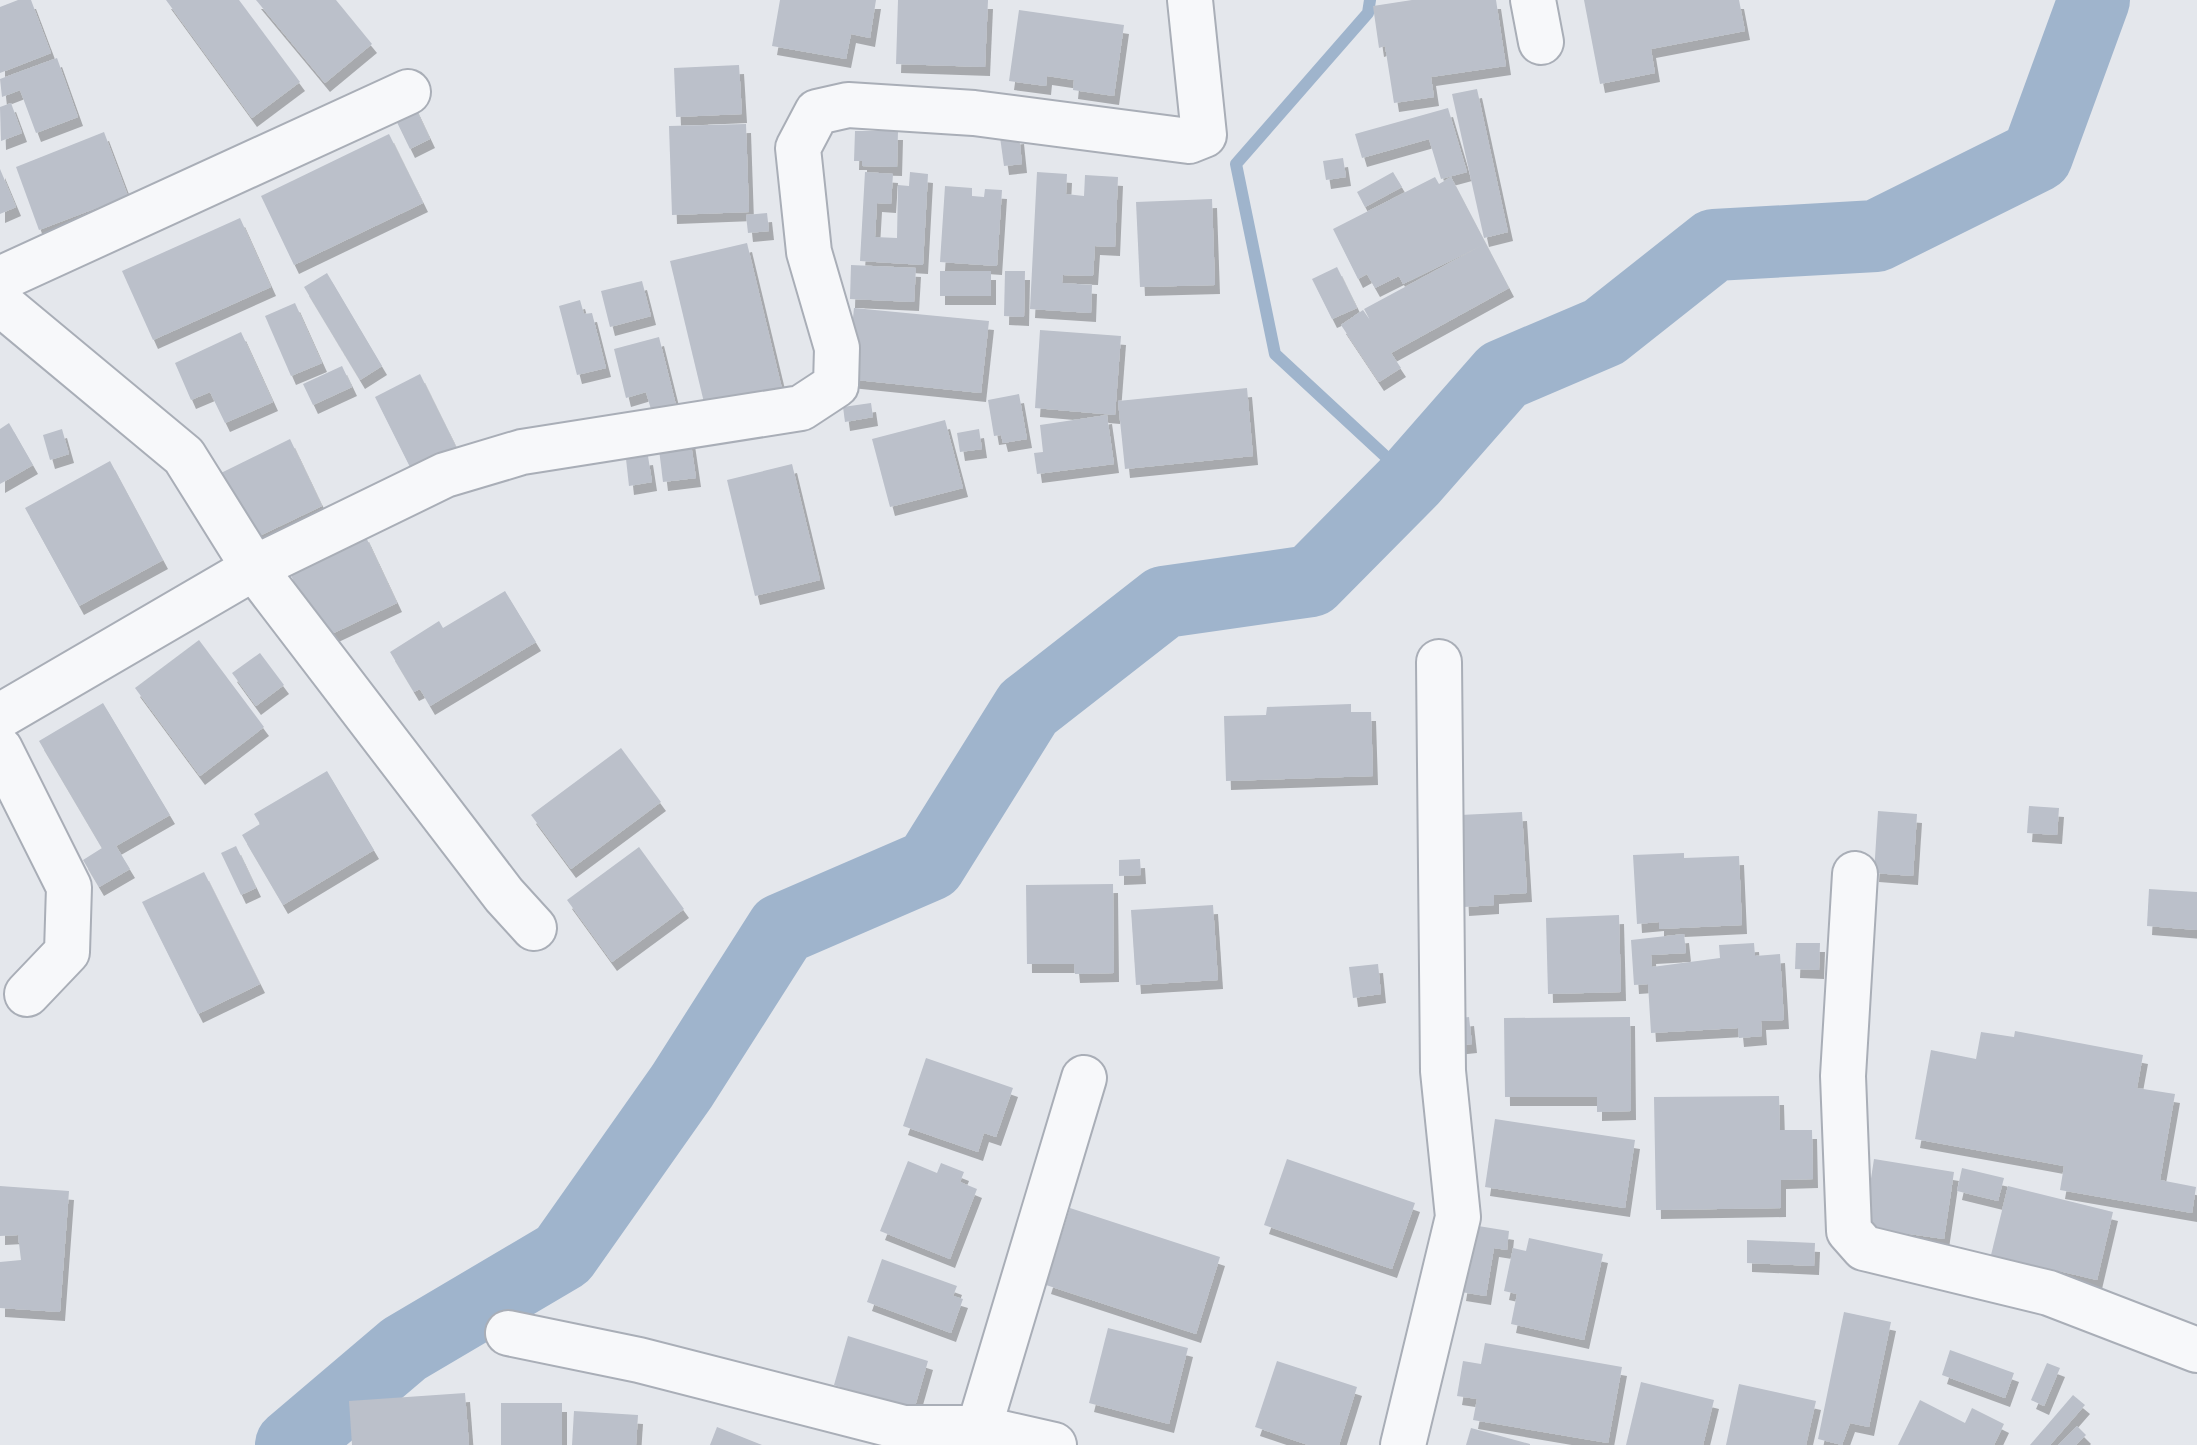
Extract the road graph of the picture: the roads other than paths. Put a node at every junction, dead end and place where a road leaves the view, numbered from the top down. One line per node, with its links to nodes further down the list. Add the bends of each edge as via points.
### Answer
1 (1190, 0): 7 (street, via 1204,135 1189,141 974,113 848,105 817,112 798,148 809,252 837,348 836,385 801,408 522,452 445,475)
2 (1533, 0): 3 (street)
3 (1541, 42)
4 (408, 92): 5 (street)
5 (0, 279)
6 (0, 303): 7 (street, via 184,456)
7 (254, 568): 9 (street); 12 (street)
8 (1439, 662): 19 (street, via 1443,1071 1458,1217)
9 (0, 716)
10 (0, 749): 13 (street, via 69,887 67,952)
11 (1855, 874): 16 (street, via 1843,1076 1849,1231 1864,1248 2049,1293)
12 (534, 928)
13 (27, 994)
14 (1084, 1078): 17 (street)
15 (508, 1333): 17 (street, via 639,1360 904,1428)
16 (2197, 1350)
17 (979, 1428): 18 (street)
18 (1054, 1445)
19 (1403, 1445)

